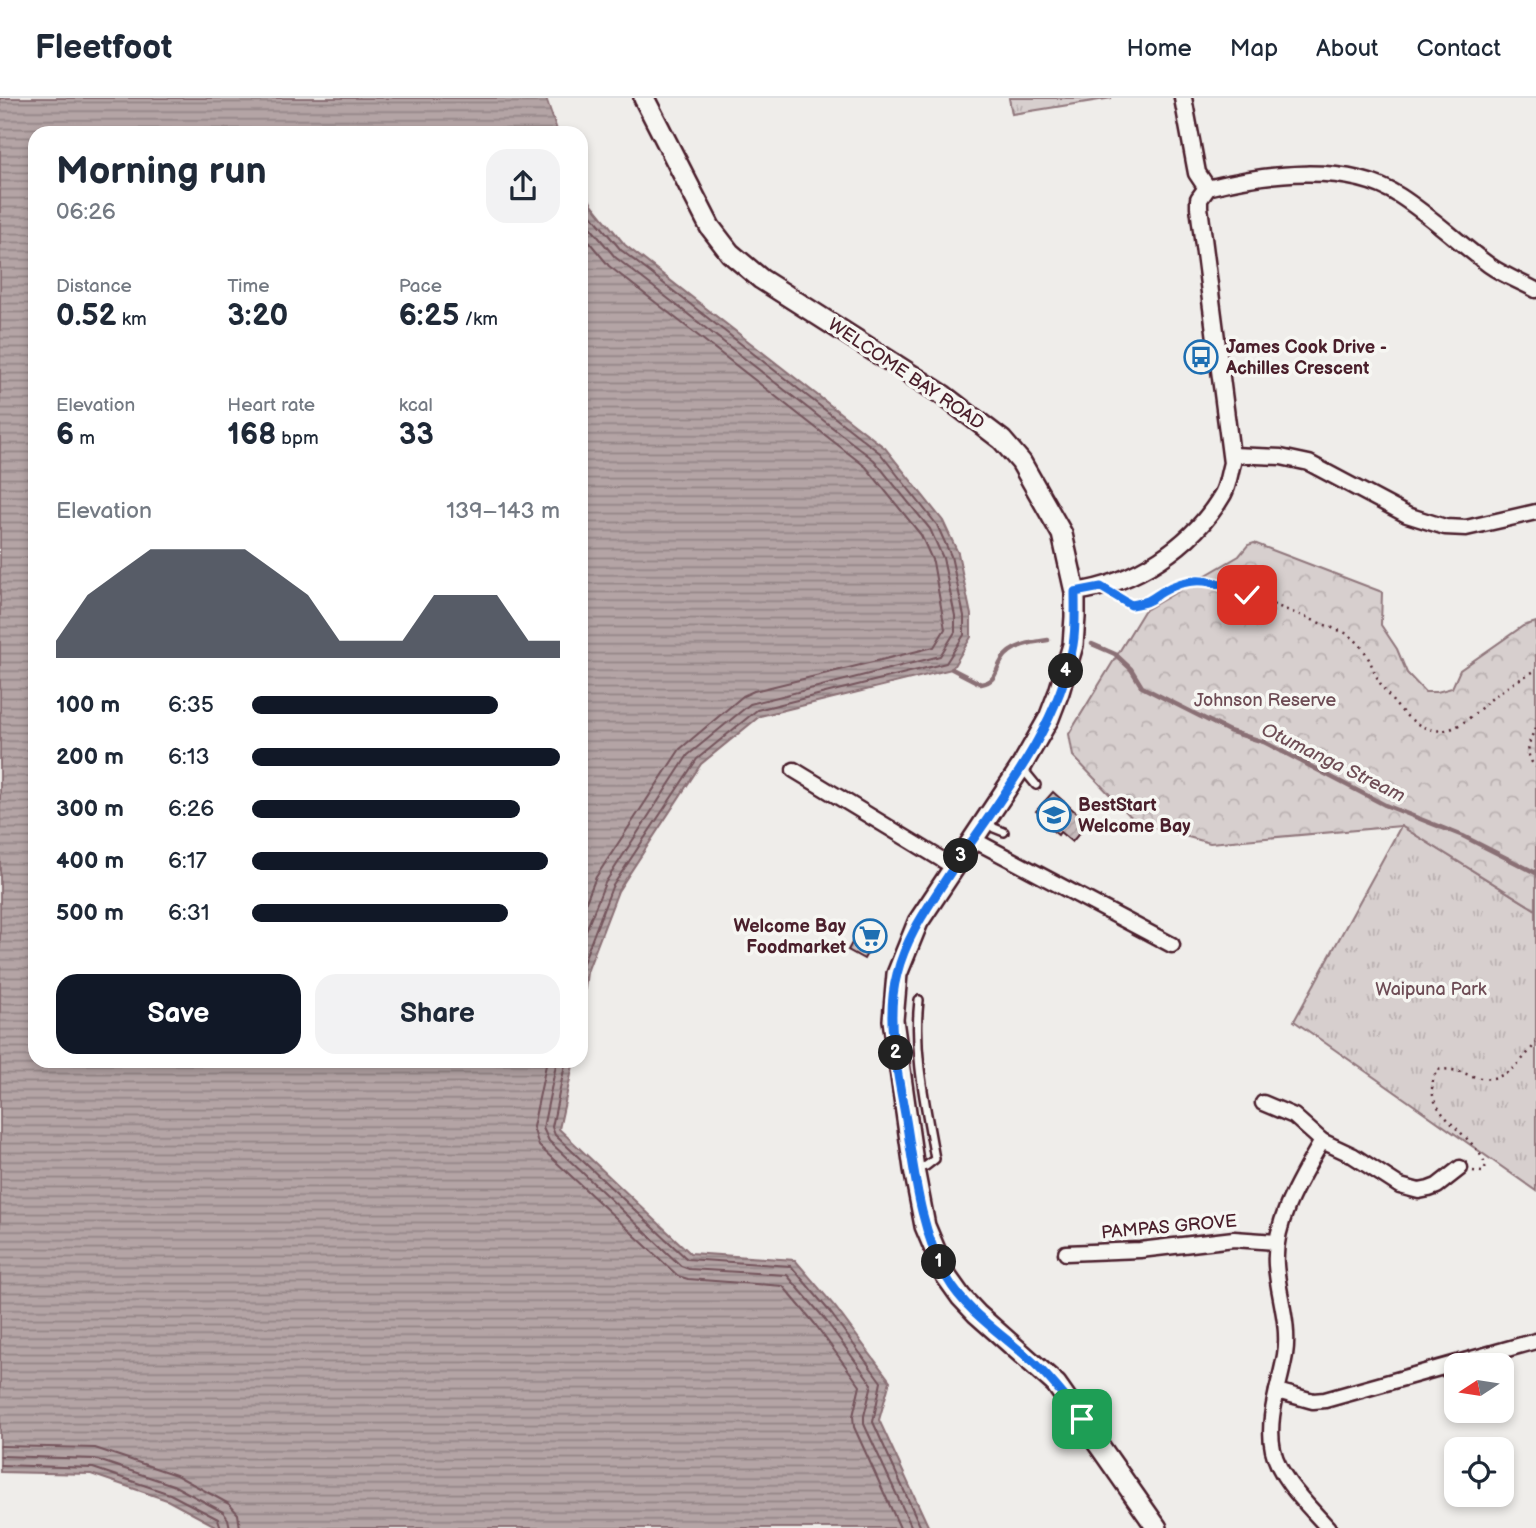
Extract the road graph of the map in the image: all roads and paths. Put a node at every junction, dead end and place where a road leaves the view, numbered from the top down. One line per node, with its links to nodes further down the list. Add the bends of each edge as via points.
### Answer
1 (644, 98): 8 (main road, WELCOME BAY ROAD, via 710,227 730,253 761,279 943,396 1002,440 1034,481 1062,534)
2 (1183, 98): 3 (street, via 1197,173)
3 (1207, 188): 4 (street, via 1304,173 1342,175 1375,185 1399,195 1491,266); 5 (street, via 1199,207)
4 (1536, 290)
5 (1232, 455): 6 (street, via 1309,463 1407,515 1445,527 1466,528); 7 (street, via 1224,492 1195,530 1137,574)
6 (1536, 512)
7 (1101, 587): 8 (street); 9 (path, via 1131,605 1149,602 1188,580 1221,584 1348,634 1363,646 1384,689 1404,715 1424,727 1443,731 1455,728)
8 (1075, 592): 11 (main road, WELCOME BAY ROAD, via 1073,645 1059,692)
9 (1536, 670)
10 (1536, 728): 12 (path, via 1528,752)
11 (1021, 767): 14 (lane); 15 (main road, WELCOME BAY ROAD)
12 (1536, 767)
13 (794, 770): 18 (street)
14 (1036, 785)
15 (986, 820): 16 (lane); 17 (main road, WELCOME BAY ROAD)
16 (1004, 832)
17 (972, 839): 18 (main road, WELCOME BAY ROAD); 19 (street)
18 (954, 867): 25 (main road, WELCOME BAY ROAD, via 918,922 897,974 893,1020)
19 (1172, 945)
20 (919, 1000): 25 (lane, via 916,1026 935,1159)
21 (1536, 1043): 24 (path, via 1514,1069 1499,1075 1484,1079 1452,1068 1437,1070 1431,1083 1432,1099 1482,1154 1486,1166 1482,1172)
22 (1262, 1103): 23 (street, via 1294,1116)
23 (1322, 1141): 24 (street, via 1400,1186 1419,1191 1437,1186); 26 (street, via 1283,1218)
24 (1460, 1168)
25 (914, 1169): 30 (main road, WELCOME BAY ROAD, via 925,1226 952,1287 1056,1384)
26 (1276, 1242): 27 (street, PAMPAS GROVE, via 1234,1239 1140,1250); 29 (street, via 1287,1330)
27 (1066, 1252)
28 (1536, 1341): 29 (street, via 1325,1400)
29 (1277, 1391): 31 (street, via 1273,1451 1292,1486)
30 (1157, 1528)
31 (1328, 1528)

